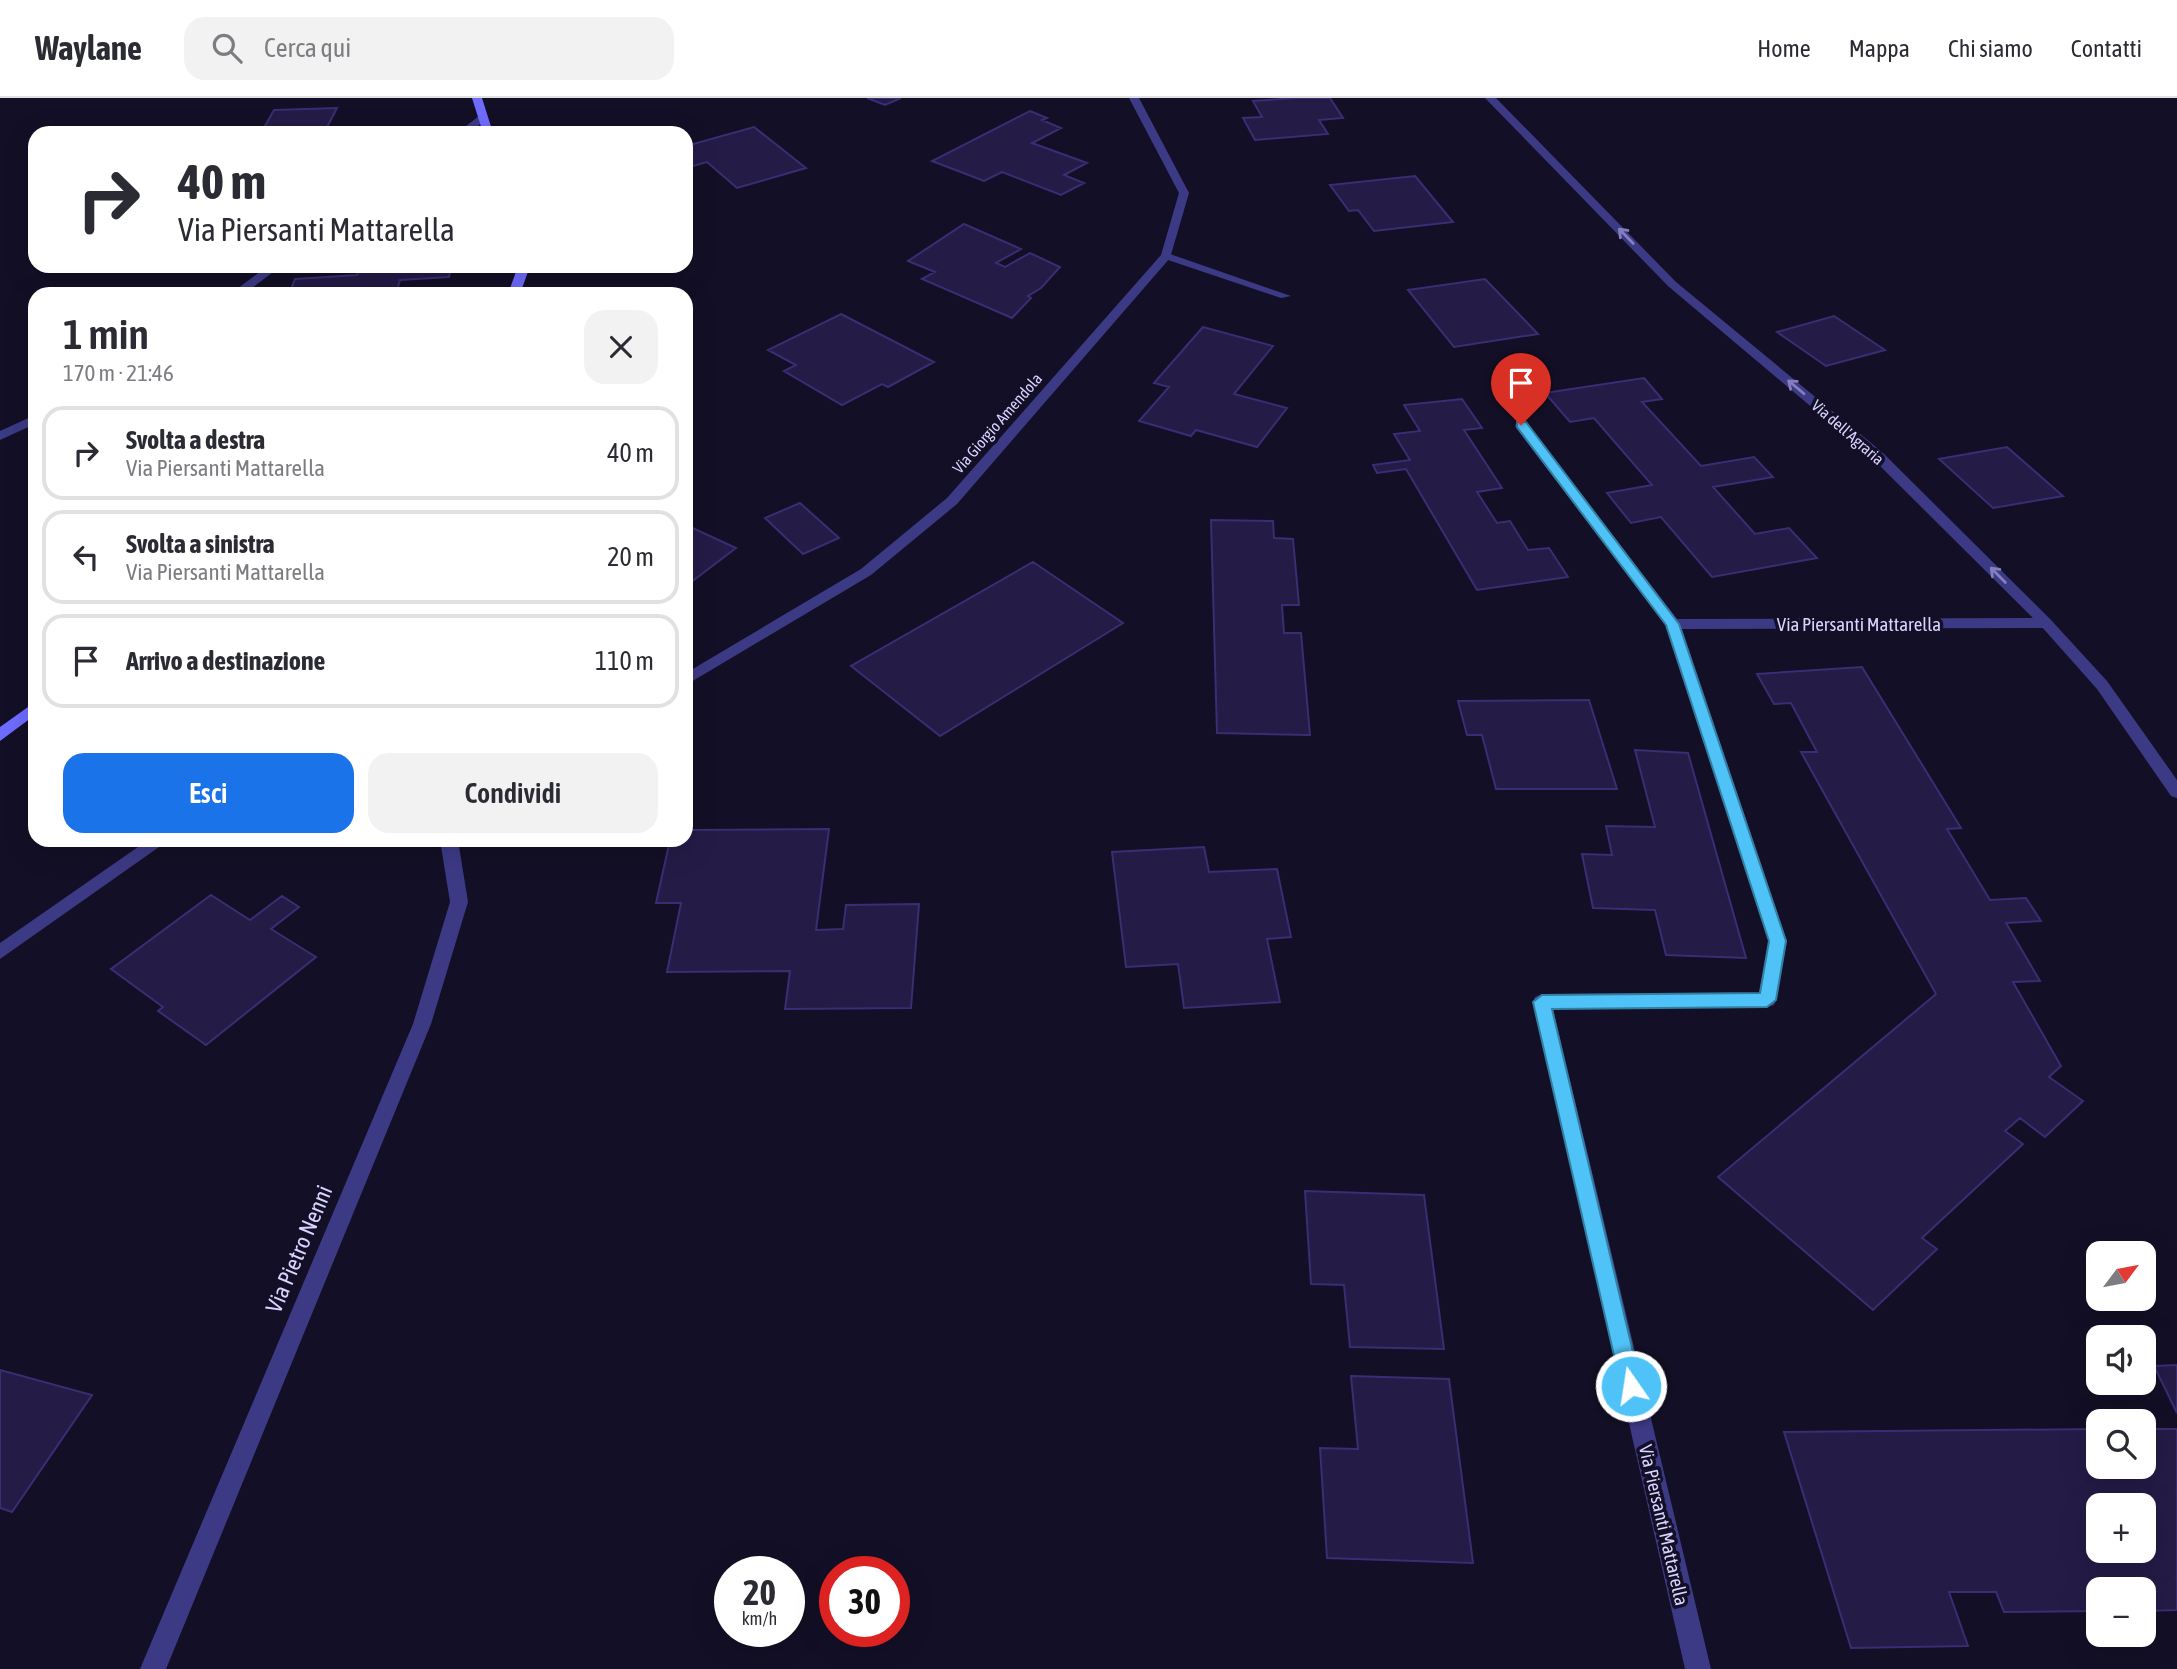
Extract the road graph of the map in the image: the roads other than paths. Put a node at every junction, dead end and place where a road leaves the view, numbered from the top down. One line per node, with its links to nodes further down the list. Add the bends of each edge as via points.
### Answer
1 (477, 98): 4 (main road)
2 (1134, 98): 7 (street, Via Giorgio Amendola, via 1184,193)
3 (1490, 98): 14 (street, Via dell'Agraria, one-way to 3, via 1877,455 1672,284)
4 (483, 118): 5 (street); 6 (main road)
5 (472, 126)
6 (486, 126)
7 (1166, 256): 10 (street); 16 (street, Via Giorgio Amendola, via 952,501 866,572)
8 (265, 273): 9 (street)
9 (246, 287)
10 (1285, 296)
11 (28, 422): 13 (street)
12 (1521, 425): 15 (street, Via Piersanti Mattarella)
13 (0, 436)
14 (2046, 623): 15 (street, Via Piersanti Mattarella); 19 (street, Via dell'Agraria, via 2102,685)
15 (1673, 624): 24 (street, Via Piersanti Mattarella, via 1778,941 1767,1000 1542,1002)
16 (693, 676)
17 (28, 713): 18 (main road)
18 (0, 735)
19 (2177, 792)
20 (150, 847): 22 (street)
21 (450, 847): 23 (street, Via Pietro Nenni, via 459,902 422,1024)
22 (0, 952)
23 (153, 1669)
24 (1698, 1669)

